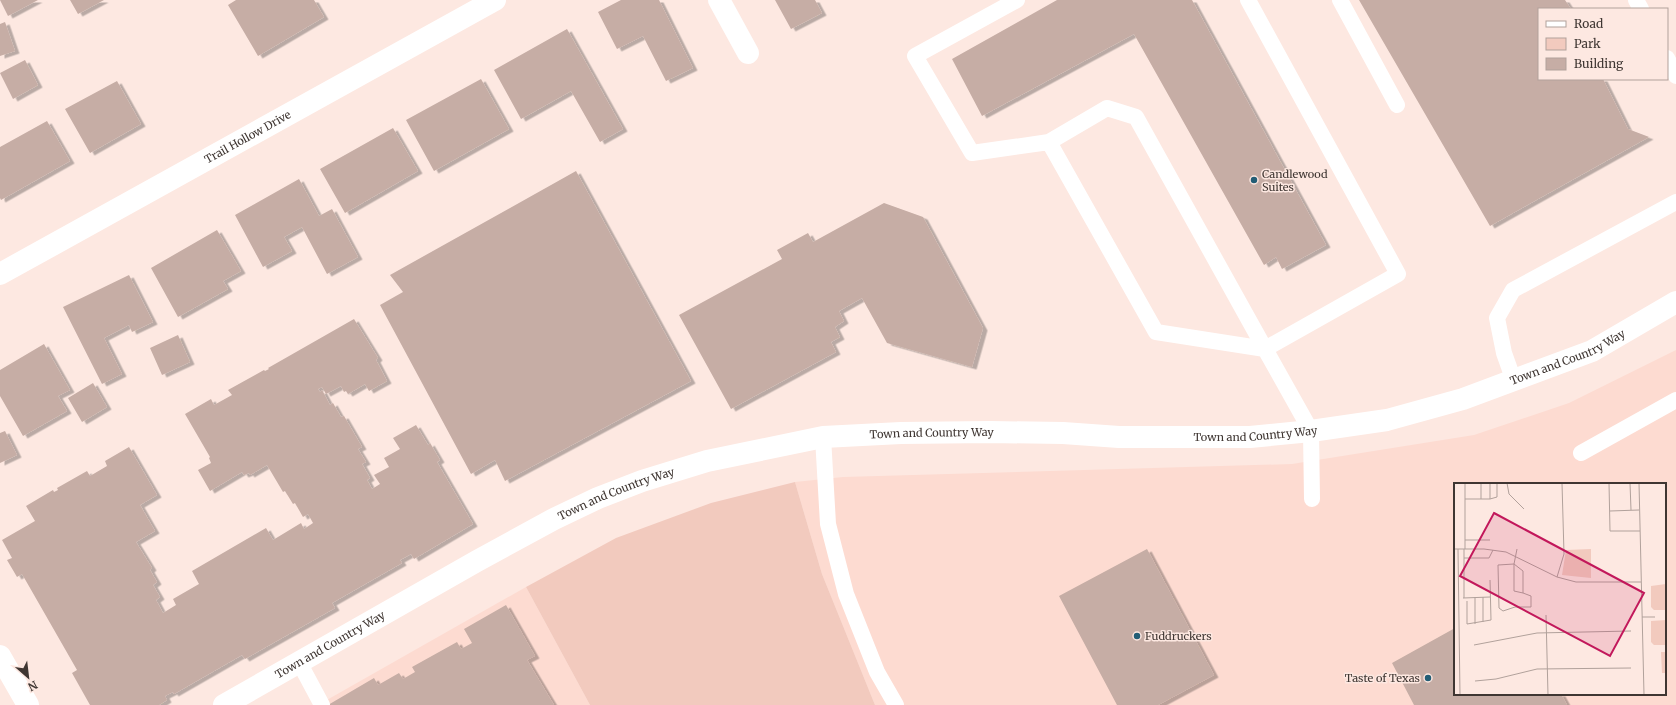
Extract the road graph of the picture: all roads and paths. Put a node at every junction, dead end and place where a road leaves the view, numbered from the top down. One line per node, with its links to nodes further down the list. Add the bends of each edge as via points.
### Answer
1 (495, 0): 12 (street, Trail Hollow Drive)
2 (719, 0): 6 (street)
3 (1017, 0): 10 (lane, via 914,56 972,153)
4 (1248, 0): 14 (lane, via 1398,274)
5 (1340, 0): 9 (lane)
6 (748, 53)
7 (1668, 60): 8 (lane)
8 (1676, 76)
9 (1397, 105)
10 (1049, 142): 14 (lane, via 1156,332); 14 (lane, via 1107,108 1136,117)
11 (1676, 202): 15 (lane, via 1513,290 1497,318 1504,353)
12 (0, 274)
13 (1676, 302): 15 (street, Town and Country Way, via 1592,351)
14 (1265, 349): 17 (lane)
15 (1514, 380): 17 (street, Town and Country Way, via 1464,399 1387,420)
16 (1676, 400): 19 (lane)
17 (1311, 431): 18 (street, Town and Country Way, via 1250,437 1170,438 990,432); 20 (lane)
18 (823, 437): 22 (street, Town and Country Way, via 707,461 598,498 484,557); 26 (lane, via 828,524 846,594 877,672)
19 (1581, 453)
20 (1312, 499)
21 (0, 656): 23 (street)
22 (299, 662): 24 (street, Town and Country Way); 25 (lane)
23 (28, 705)
24 (224, 705)
25 (322, 705)
26 (896, 705)

